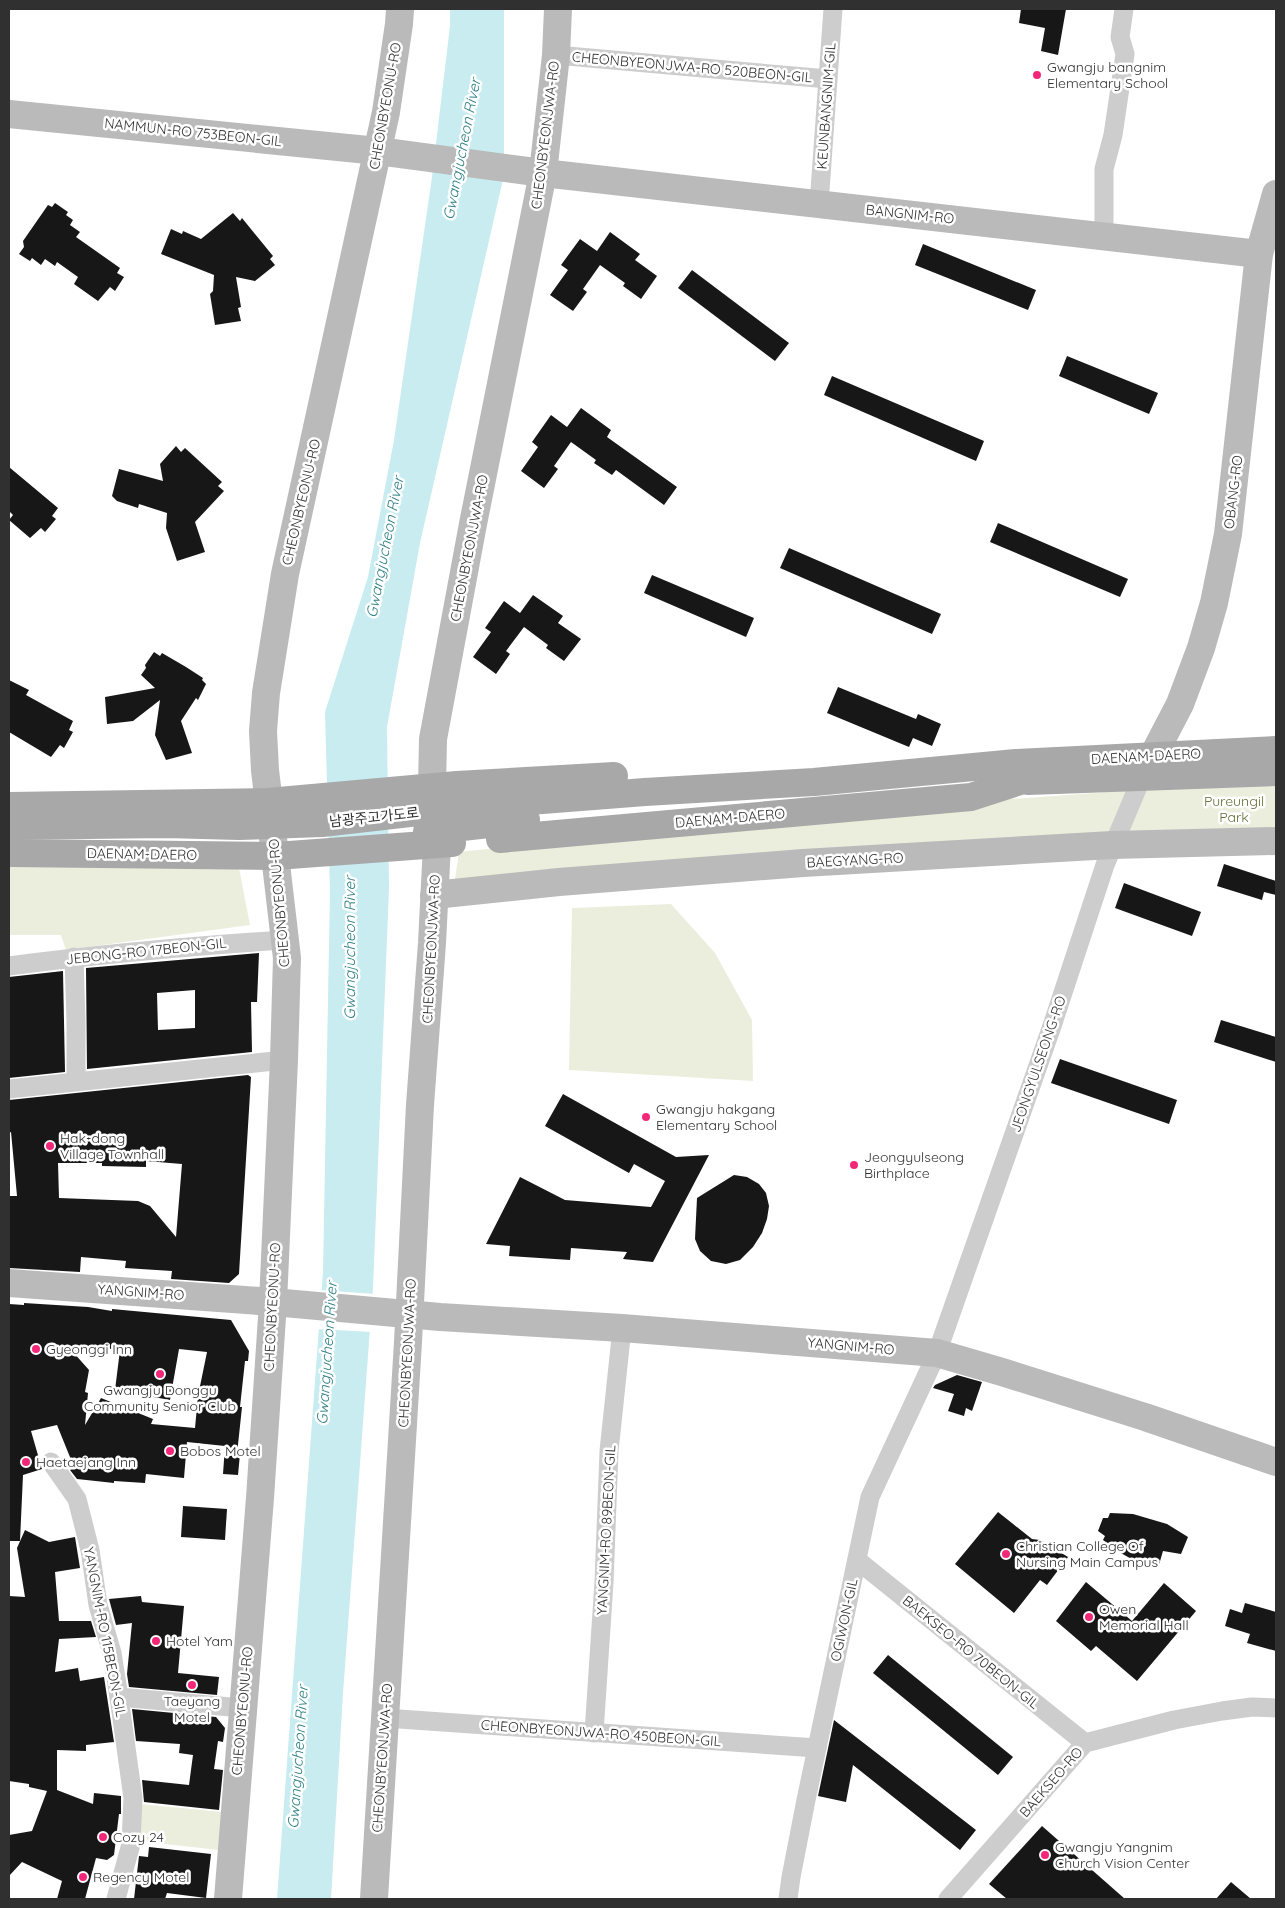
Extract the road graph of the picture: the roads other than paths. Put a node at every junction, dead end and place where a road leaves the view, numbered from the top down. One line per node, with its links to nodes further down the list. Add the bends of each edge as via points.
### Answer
1 (400, 9): 8 (street, CHEONBYEONU-RO)
2 (558, 9): 5 (street, CHEONBYEONJWA-RO)
3 (833, 9): 6 (street, KEUNBANGNIM-GIL)
4 (1124, 9): 12 (street, via 1120,37 1125,54 1113,135 1104,169)
5 (556, 55): 6 (street, CHEONBYEONJWA-RO 520BEON-GIL); 9 (street, CHEONBYEONJWA-RO)
6 (828, 79): 11 (street, KEUNBANGNIM-GIL)
7 (9, 114): 8 (street, NAMMUN-RO 753BEON-GIL)
8 (378, 151): 9 (street, NAMMUN-RO 753BEON-GIL); 20 (street, CHEONBYEONU-RO, via 274,637 263,730)
9 (543, 173): 11 (street, BANGNIM-RO); 18 (street, CHEONBYEONJWA-RO, via 438,707 433,739)
10 (1276, 194): 13 (street, OBANG-RO)
11 (818, 204): 12 (street, BANGNIM-RO)
12 (1104, 236): 13 (street, BANGNIM-RO)
13 (1268, 255): 15 (street, OBANG-RO, via 1222,571 1202,648 1180,704)
14 (1276, 750): 15 (main road, DAENAM-DAERO)
15 (1148, 766): 16 (main road, DAENAM-DAERO); 17 (main road, DAENAM-DAERO); 26 (street, JEONGYULSEONG-RO)
16 (1018, 772): 18 (main road, DAENAM-DAERO, via 968,755); 19 (main road, DAENAM-DAERO); 25 (main road, DAENAM-DAERO, via 971,796)
17 (1276, 772)
18 (432, 788): 20 (main road, DAENAM-DAERO); 25 (street, CHEONBYEONJWA-RO)
19 (738, 794): 22 (main road, 남광주고가도로, via 645,792 480,805 322,823); 24 (main road, 남광주고가도로, via 318,841)
20 (268, 802): 21 (main road); 28 (street, CHEONBYEONU-RO)
21 (9, 806)
22 (9, 826)
23 (1276, 841): 26 (street, BAEGYANG-RO)
24 (9, 843)
25 (437, 845): 28 (main road, DAENAM-DAERO); 29 (street, CHEONBYEONJWA-RO)
26 (1112, 845): 29 (street, BAEGYANG-RO, via 803,863); 40 (street, JEONGYULSEONG-RO)
27 (9, 853): 28 (main road, DAENAM-DAERO)
28 (276, 856): 30 (street, CHEONBYEONU-RO)
29 (434, 895): 38 (street, CHEONBYEONJWA-RO)
30 (284, 940): 31 (street, JEBONG-RO 17BEON-GIL, via 253,940); 33 (street, CHEONBYEONU-RO)
31 (74, 957): 32 (street, JEBONG-RO 17BEON-GIL); 34 (street)
32 (9, 966)
33 (284, 1060): 34 (street); 37 (street, CHEONBYEONU-RO)
34 (76, 1081): 35 (street)
35 (9, 1089)
36 (9, 1283): 37 (street, YANGNIM-RO)
37 (273, 1302): 38 (street, YANGNIM-RO); 45 (street, CHEONBYEONU-RO)
38 (410, 1314): 39 (street, YANGNIM-RO); 47 (street, CHEONBYEONJWA-RO)
39 (622, 1328): 40 (street, YANGNIM-RO); 48 (street, YANGNIM-RO 89BEON-GIL, via 609,1451)
40 (937, 1353): 42 (street, YANGNIM-RO, via 1145,1417); 43 (street, OGIWON-GIL, via 870,1497)
41 (51, 1462): 44 (street, YANGNIM-RO 115BEON-GIL, via 78,1499)
42 (1276, 1462)
43 (857, 1560): 49 (street, BAEKSEO-RO 70BEON-GIL); 50 (street, OGIWON-GIL)
44 (119, 1697): 45 (street); 51 (street, YANGNIM-RO 115BEON-GIL, via 133,1798 133,1822 131,1844)
45 (242, 1708): 52 (street, CHEONBYEONU-RO)
46 (1276, 1708): 49 (street, BAEKSEO-RO, via 1222,1711)
47 (385, 1718): 48 (street, CHEONBYEONJWA-RO 450BEON-GIL); 53 (street, CHEONBYEONJWA-RO)
48 (594, 1733): 50 (street, CHEONBYEONJWA-RO 450BEON-GIL)
49 (1085, 1743): 55 (street, BAEKSEO-RO)
50 (817, 1748): 54 (street, OGIWON-GIL)
51 (116, 1899)
52 (228, 1899)
53 (374, 1899)
54 (788, 1899)
55 (948, 1899)

